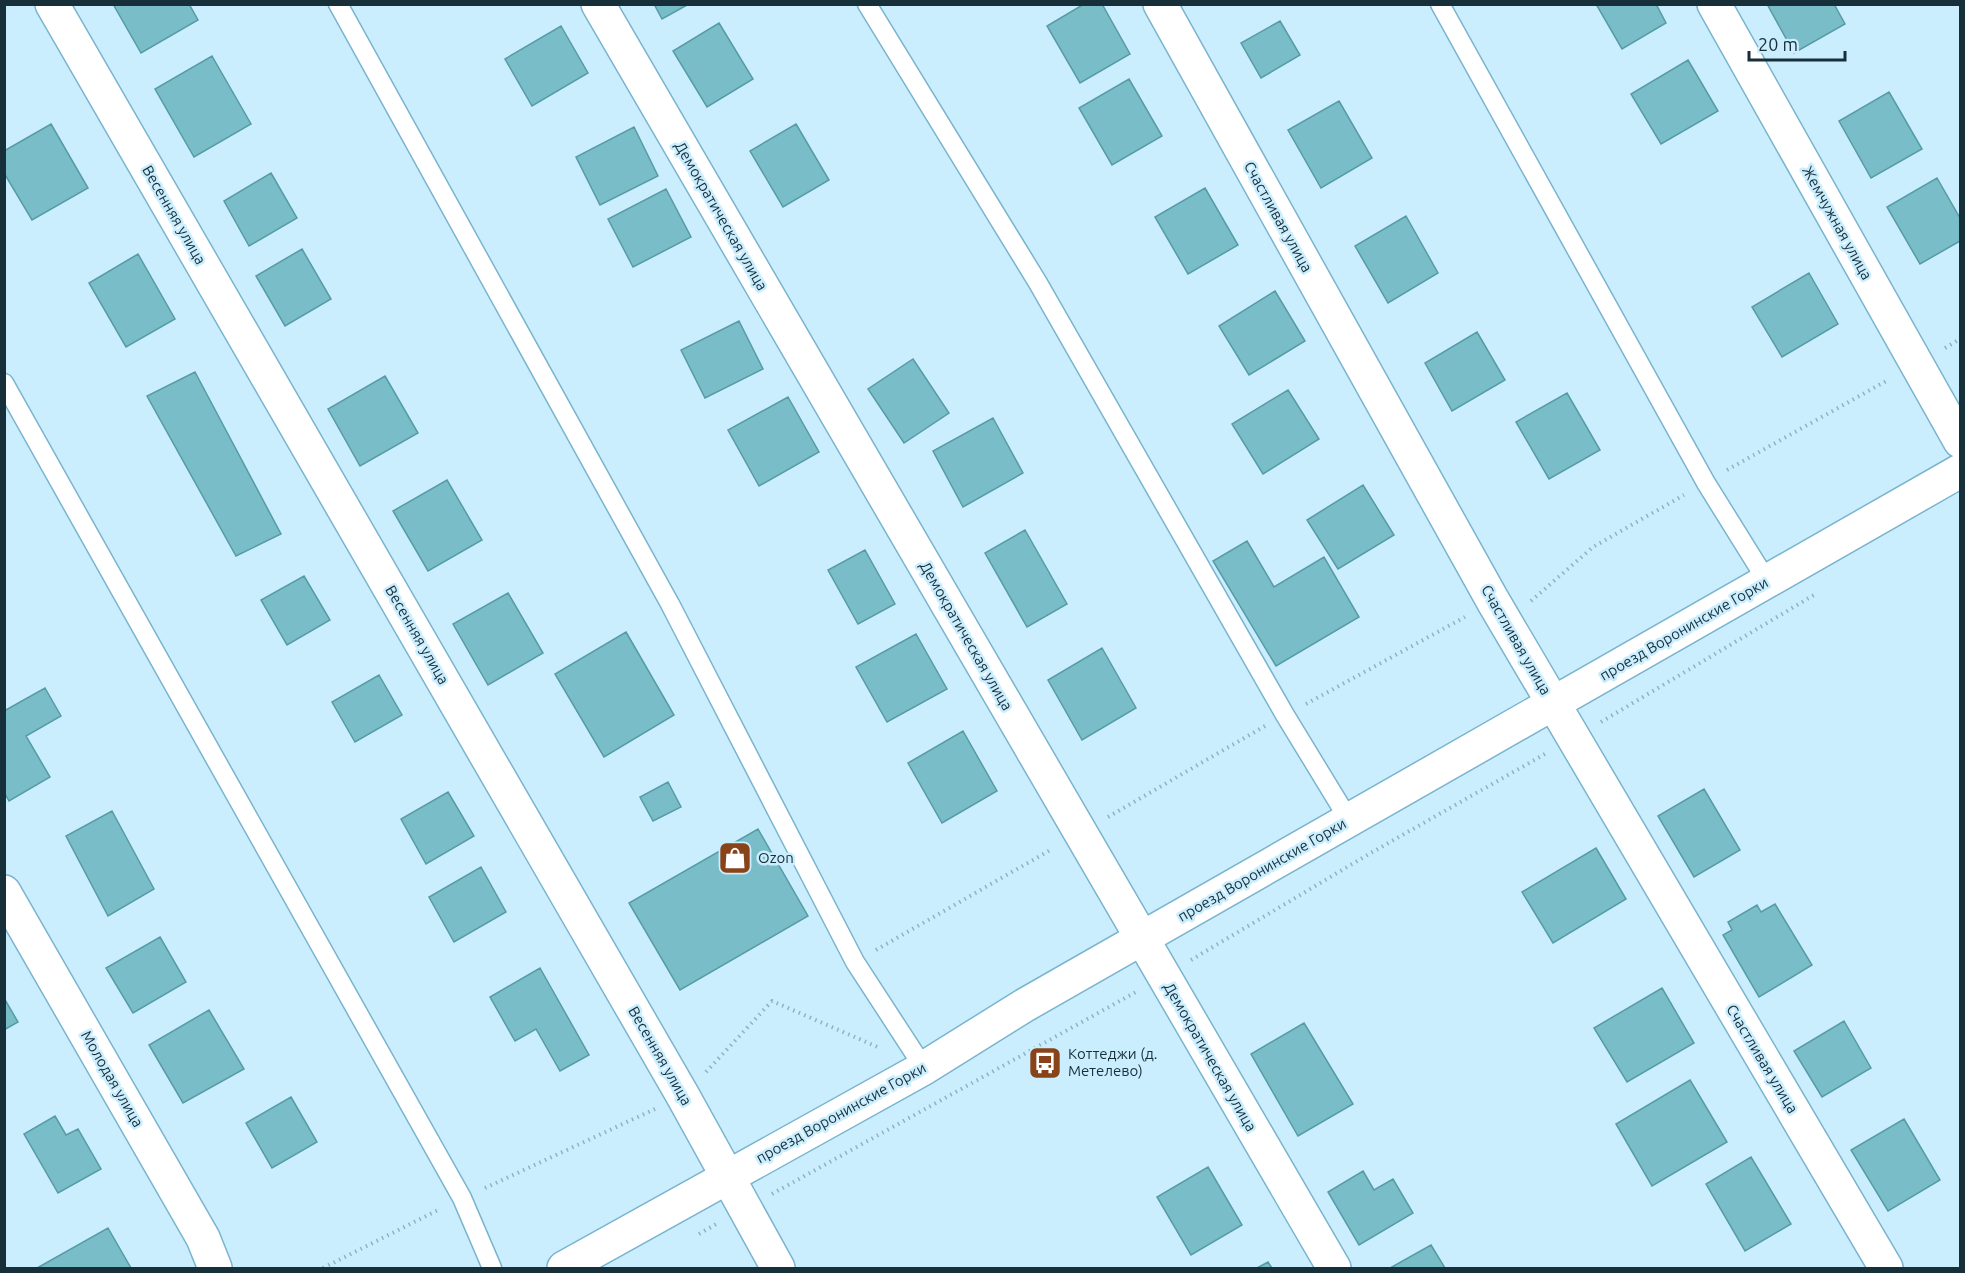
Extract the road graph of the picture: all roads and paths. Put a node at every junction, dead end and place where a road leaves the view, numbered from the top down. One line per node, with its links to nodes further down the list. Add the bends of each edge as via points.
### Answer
1 (52, 4): 27 (street, Весенняя улица)
2 (338, 4): 24 (lane, via 670,604)
3 (598, 4): 21 (street, Демократическая улица)
4 (867, 4): 18 (lane, via 1038,283)
5 (1160, 4): 16 (street, Счастливая улица)
6 (1440, 4): 13 (lane)
7 (1714, 4): 9 (street, Жемчужная улица)
8 (1960, 339): 9 (path)
9 (1917, 364): 11 (street, Жемчужная улица); 13 (path)
10 (4, 383): 29 (lane)
11 (1960, 441)
12 (1960, 471): 14 (street, проезд Воронинские Горки)
13 (1706, 483): 14 (lane); 16 (path, via 1593,547 1530,602)
14 (1767, 582): 17 (street, проезд Воронинские Горки)
15 (1823, 590): 19 (path)
16 (1493, 601): 17 (street, Счастливая улица); 18 (path)
17 (1553, 704): 19 (street, Счастливая улица); 20 (street, проезд Воронинские Горки)
18 (1285, 715): 20 (lane); 21 (path)
19 (1573, 738): 25 (path); 38 (street, Счастливая улица)
20 (1350, 820): 23 (street, проезд Воронинские Горки)
21 (1080, 832): 23 (street, Демократическая улица); 24 (path)
22 (4, 892): 32 (street, Молодая улица, via 203,1238)
23 (1141, 939): 25 (street, Демократическая улица); 26 (street, проезд Воронинские Горки)
24 (855, 962): 26 (lane)
25 (1164, 976): 30 (path); 37 (street, Демократическая улица)
26 (924, 1068): 27 (path, via 772,1001); 28 (street, проезд Воронинские Горки)
27 (683, 1096): 28 (street, Весенняя улица); 29 (path)
28 (726, 1176): 30 (street, Весенняя улица); 35 (street, проезд Воронинские Горки)
29 (462, 1198): 33 (path); 34 (lane)
30 (744, 1209): 31 (path); 36 (street, Весенняя улица)
31 (694, 1236)
32 (215, 1269)
33 (323, 1269)
34 (492, 1269)
35 (564, 1269)
36 (778, 1269)
37 (1334, 1269)
38 (1886, 1269)

